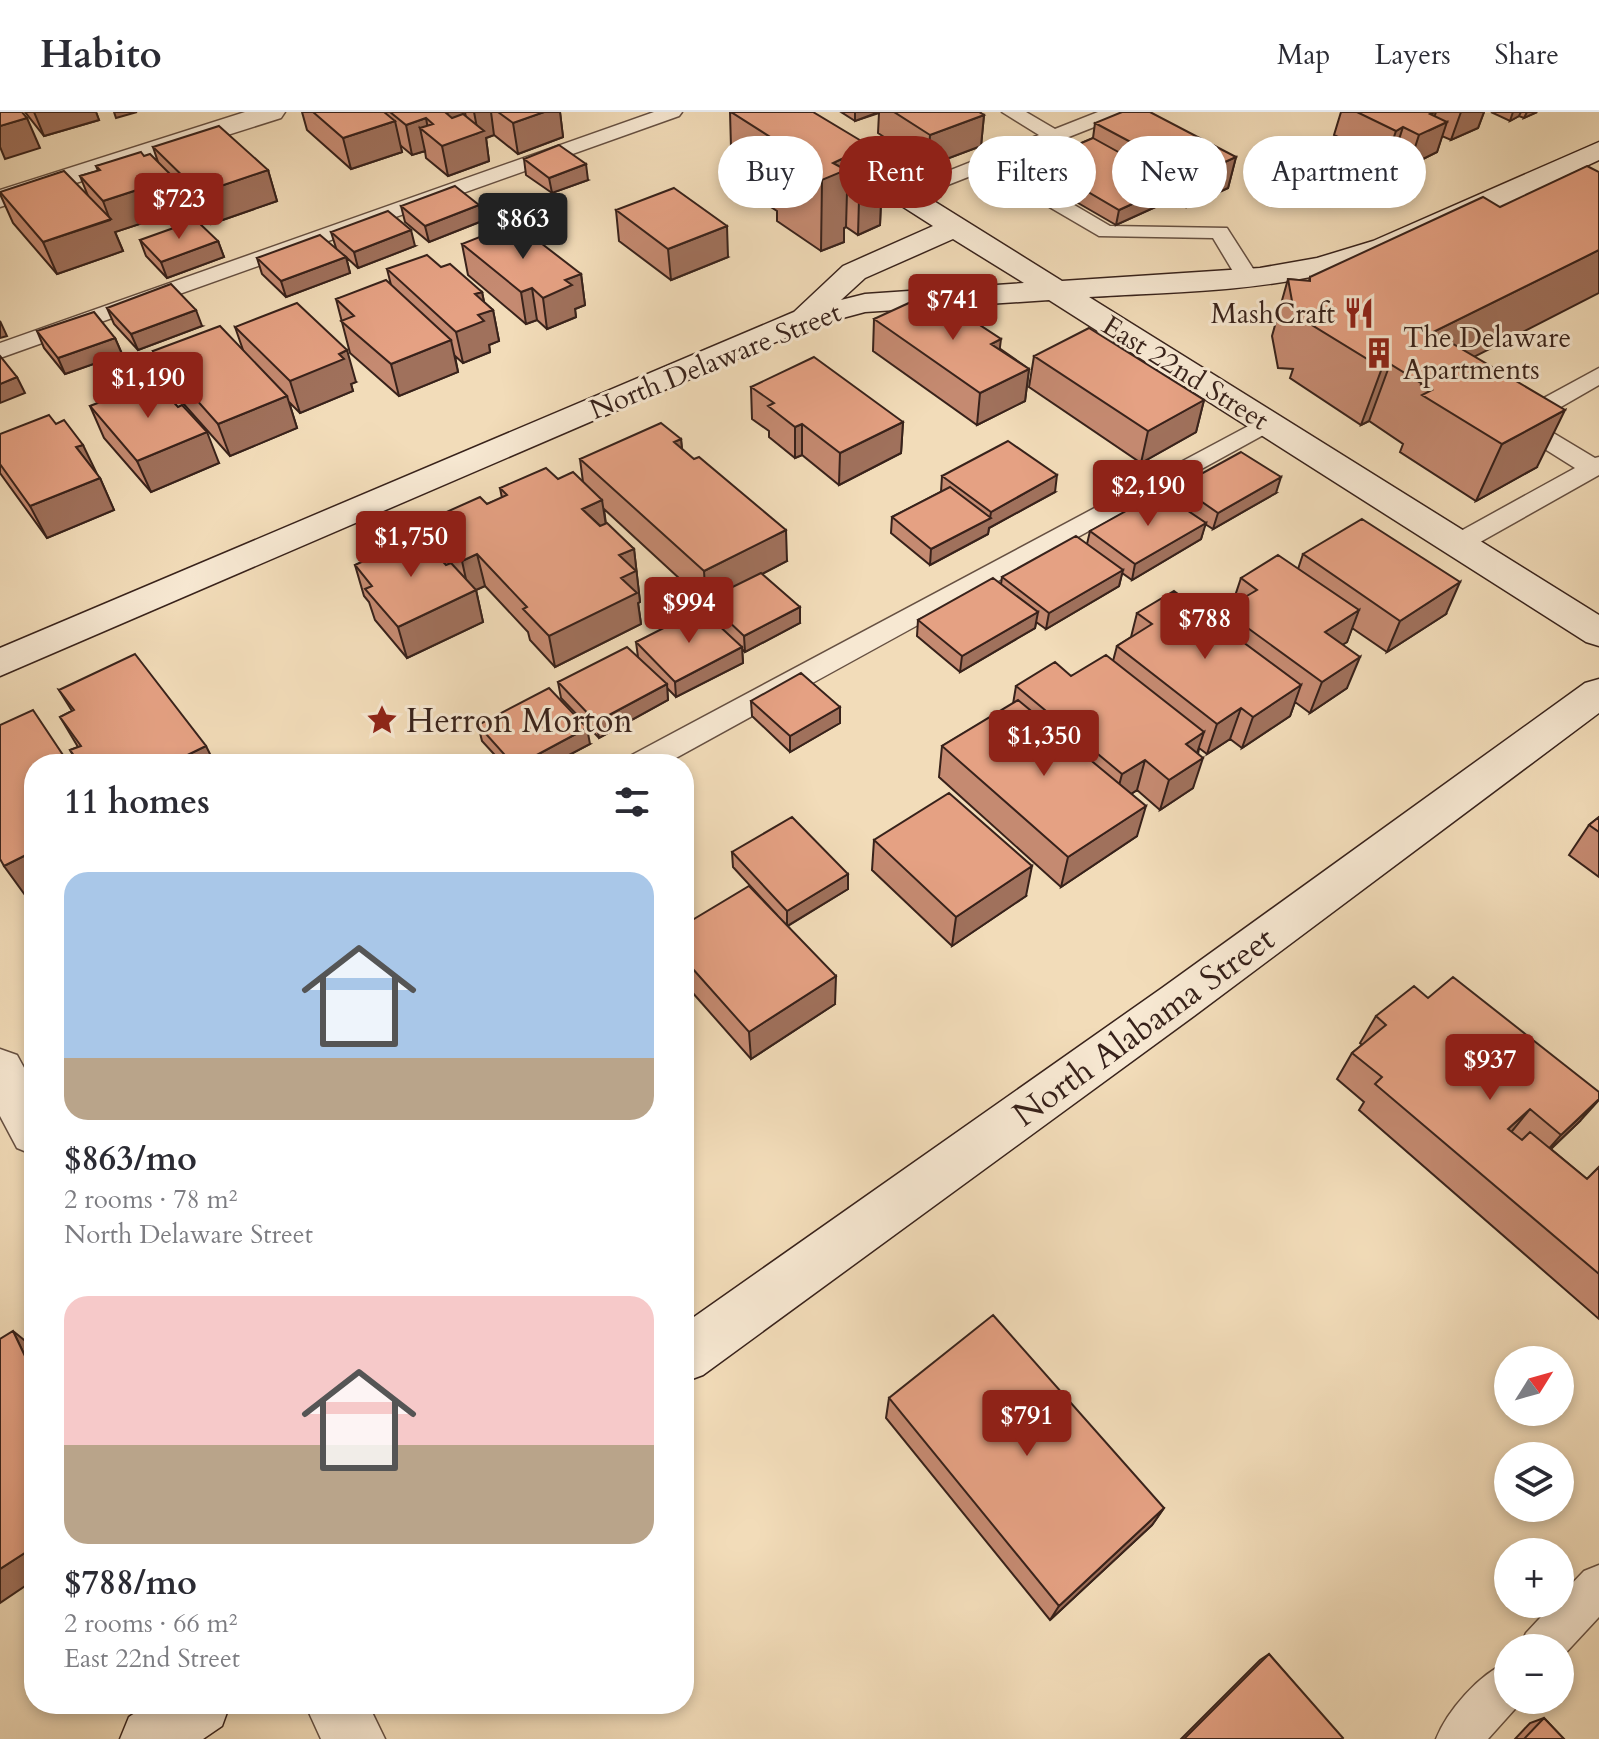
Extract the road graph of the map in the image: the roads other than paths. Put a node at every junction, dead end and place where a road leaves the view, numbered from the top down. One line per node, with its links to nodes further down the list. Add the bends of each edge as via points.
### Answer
1 (272, 112): 9 (main road)
2 (672, 112): 16 (lane)
3 (773, 112): 8 (main road, East 22nd Street)
4 (1012, 112): 6 (lane)
5 (1115, 112): 6 (lane)
6 (1054, 136)
7 (1599, 150): 13 (main road, North Delaware Street, via 1462,222 1354,257)
8 (839, 154)
9 (0, 199)
10 (925, 208): 12 (main road, East 22nd Street)
11 (1065, 208): 13 (lane, via 1106,232 1220,232)
12 (955, 227): 14 (main road, East 22nd Street); 15 (main road, via 854,272)
13 (1248, 278): 14 (main road, North Delaware Street)
14 (1055, 289): 15 (main road, North Delaware Street, via 865,303); 18 (main road, East 22nd Street)
15 (802, 319): 22 (main road, North Delaware Street)
16 (0, 351)
17 (1599, 375): 19 (lane, via 1526,417 1541,436)
18 (1267, 423): 20 (main road, East 22nd Street); 24 (lane)
19 (1596, 466): 20 (lane)
20 (1457, 544): 21 (main road, East 22nd Street)
21 (1599, 633)
22 (0, 663)
23 (1599, 693): 25 (main road, North Alabama Street)
24 (658, 754)
25 (694, 1349)
26 (1599, 1586): 27 (lane)
27 (1554, 1634)
28 (1494, 1699): 33 (lane)
29 (186, 1714): 31 (main road)
30 (340, 1714): 32 (main road)
31 (151, 1739)
32 (354, 1739)
33 (1458, 1739)

